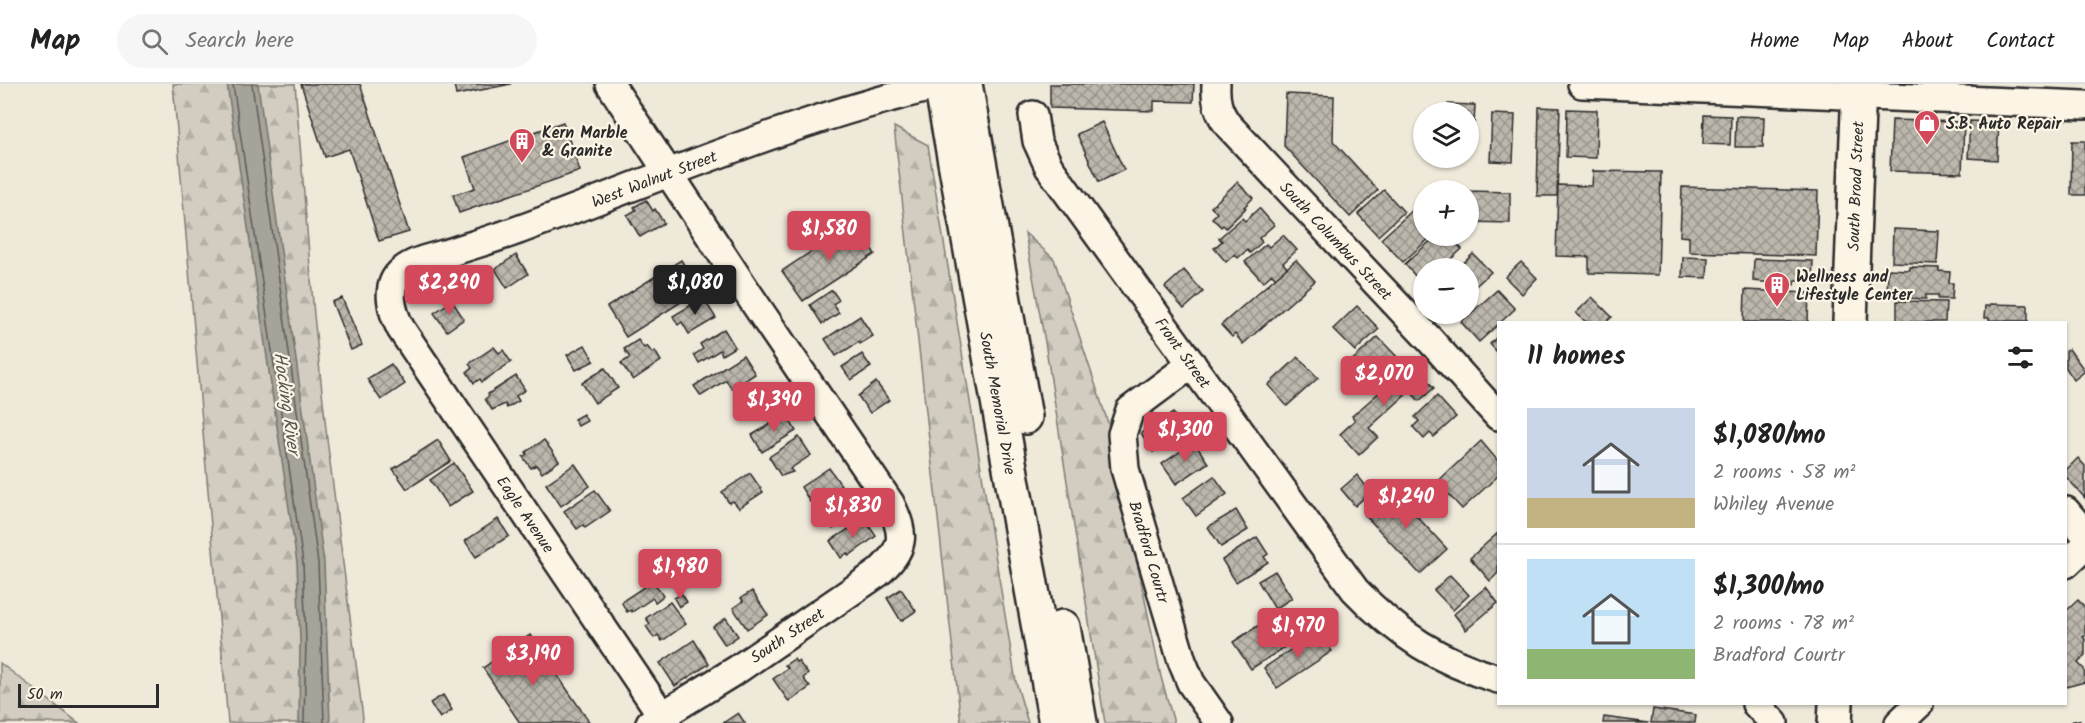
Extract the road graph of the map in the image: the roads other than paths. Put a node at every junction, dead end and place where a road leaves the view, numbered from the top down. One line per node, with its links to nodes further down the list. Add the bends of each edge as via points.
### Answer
1 (610, 84): 8 (street)
2 (949, 84): 8 (street, West Walnut Street, via 820,118); 21 (main road, South Memorial Drive); 22 (main road, South Memorial Drive)
3 (1216, 84): 12 (street, South Columbus Street, via 1215,98 1228,125)
4 (1582, 84): 5 (street, via 1705,91)
5 (1858, 89): 6 (street); 10 (main road, South Broad Street)
6 (2085, 105)
7 (1033, 115): 11 (street, Front Street, via 1037,141 1049,168)
8 (668, 173): 9 (street, West Walnut Street, via 407,267 395,280); 20 (street, South Street, via 890,503 902,529 898,550 878,573)
9 (391, 302): 20 (street, Eagle Avenue, via 401,329)
10 (1850, 321)
11 (1192, 364): 17 (street, Front Street, via 1354,590 1380,617 1418,644 1468,670); 23 (street, Bradford Courtr, via 1130,410 1122,434 1125,469 1182,661 1191,683)
12 (1497, 415)
13 (2067, 512): 14 (street)
14 (2085, 534)
15 (2085, 546): 16 (street)
16 (2067, 563)
17 (1497, 680)
18 (1757, 705): 24 (street)
19 (1836, 705): 25 (main road)
20 (660, 720)
21 (1056, 723)
22 (1080, 723)
23 (1219, 723)
24 (1774, 723)
25 (1835, 723)

